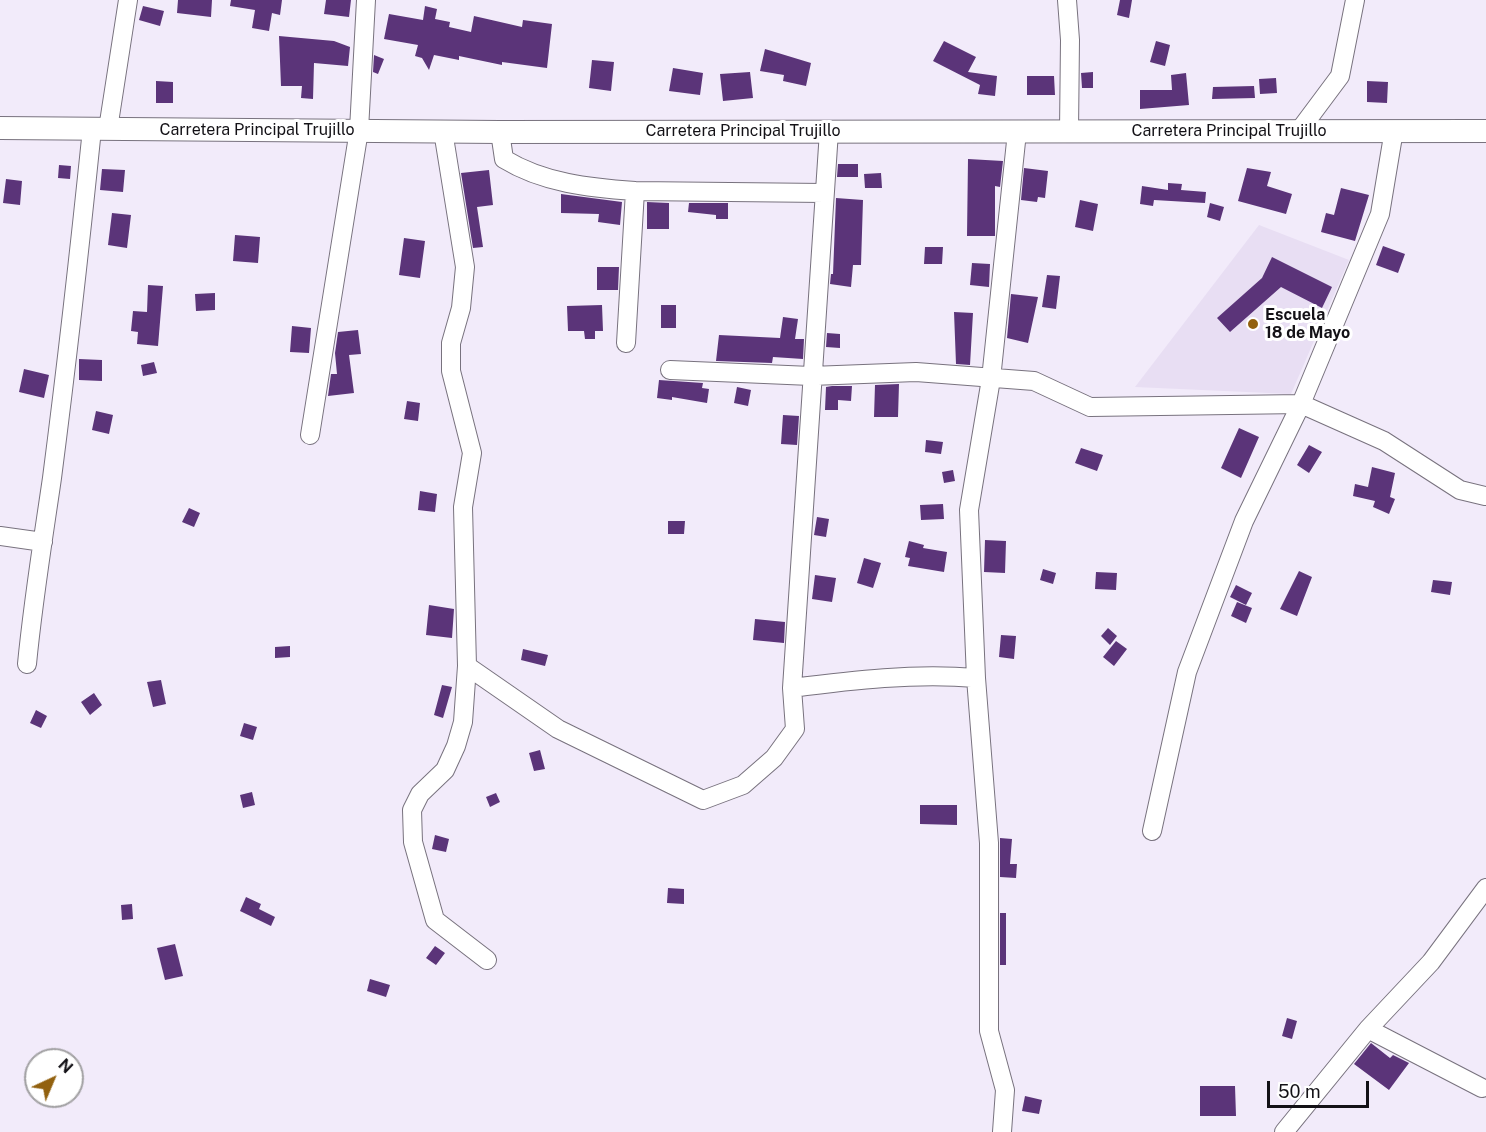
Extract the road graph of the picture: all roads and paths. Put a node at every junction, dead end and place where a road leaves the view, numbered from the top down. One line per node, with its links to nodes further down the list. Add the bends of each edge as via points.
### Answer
1 (128, 0): 6 (street)
2 (366, 0): 7 (street)
3 (1067, 0): 11 (street)
4 (1355, 0): 14 (street, via 1340,76)
5 (0, 128): 6 (main road, Carretera Principal Trujillo)
6 (100, 129): 7 (main road, Carretera Principal Trujillo); 26 (street)
7 (359, 130): 9 (main road, Carretera Principal Trujillo); 23 (street)
8 (1394, 130): 14 (main road, Carretera Principal Trujillo); 15 (main road, Carretera Principal Trujillo); 22 (street, via 1380,214)
9 (442, 131): 12 (main road, Carretera Principal Trujillo); 28 (street, via 465,267 461,308 451,343 451,371 472,453 463,507)
10 (829, 131): 12 (main road, Carretera Principal Trujillo); 13 (main road, Carretera Principal Trujillo); 17 (street)
11 (1069, 131): 13 (main road, Carretera Principal Trujillo); 14 (main road, Carretera Principal Trujillo)
12 (500, 132): 16 (street, via 504,159 526,172 582,187)
13 (1017, 132): 21 (street)
14 (1299, 132)
15 (1486, 132)
16 (635, 191): 17 (street); 18 (street)
17 (824, 193): 20 (street)
18 (626, 343)
19 (670, 370): 20 (street)
20 (811, 376): 21 (street, via 916,372); 30 (street)
21 (992, 379): 22 (street, via 1034,381 1090,407); 29 (street, via 969,510)
22 (1301, 404): 24 (street, via 1384,441 1460,490); 31 (street, via 1244,521 1187,672)
23 (310, 435)
24 (1485, 496)
25 (0, 536): 26 (street)
26 (43, 542): 27 (street)
27 (27, 664)
28 (467, 666): 30 (street, via 558,729 703,800 743,785 774,758 795,729); 33 (street, via 463,722 456,746 445,770 420,794 412,810 413,842 435,920)
29 (976, 678): 30 (street, via 887,676); 36 (street, via 989,843 989,1031 1005,1090)
30 (792, 688)
31 (1152, 831)
32 (1486, 888): 34 (street, via 1431,962)
33 (487, 960)
34 (1368, 1029): 35 (street); 37 (street)
35 (1482, 1088)
36 (1002, 1132)
37 (1284, 1132)

